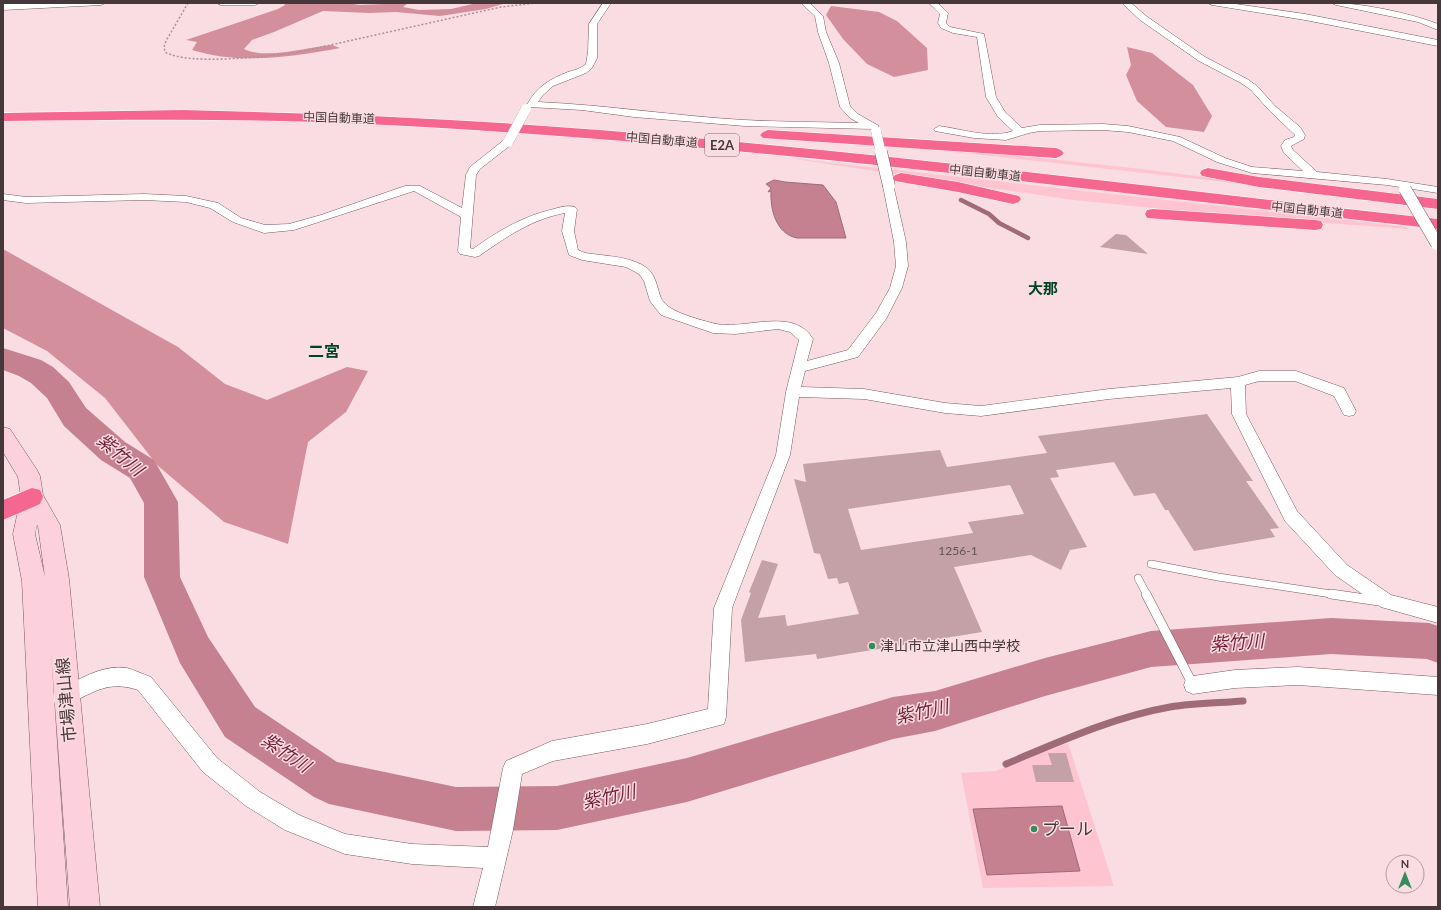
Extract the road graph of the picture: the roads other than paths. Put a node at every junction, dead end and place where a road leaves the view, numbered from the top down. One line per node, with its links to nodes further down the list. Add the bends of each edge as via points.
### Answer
1 (101, 3): 10 (street)
2 (220, 3): 3 (street)
3 (255, 3)
4 (607, 3): 13 (street, via 593,25 592,60 589,66 540,90)
5 (806, 3): 16 (street, via 819,16 845,107)
6 (933, 3): 19 (street, via 944,13 944,26 980,36 989,92 1006,121)
7 (1126, 3): 23 (street, via 1202,59 1254,88 1296,129 1300,135 1299,139 1288,142 1286,146)
8 (1212, 3): 12 (street, via 1305,17)
9 (1336, 3): 11 (street, via 1420,20)
10 (3, 7)
11 (1438, 27)
12 (1438, 43)
13 (529, 107): 16 (street, via 582,107 745,123); 31 (street, bridge, via 508,142 474,167)
14 (3, 108): 18 (highway, 中国自動車道 / E2A, via 124,105 306,107 477,115)
15 (3, 117): 20 (highway, 中国自動車道 / E2A, via 294,117 488,126)
16 (875, 129): 34 (street, bridge, via 900,242 902,266 896,288 881,316 853,354)
17 (939, 129): 19 (street, via 989,137 1006,137)
18 (681, 130): 21 (highway); 29 (highway, 中国自動車道 / E2A)
19 (1021, 132): 23 (street, via 1067,127 1134,130 1176,139 1252,170)
20 (609, 135): 27 (highway, via 649,145 772,158 958,187); 32 (highway, 中国自動車道 / E2A, via 769,150)
21 (1056, 153)
22 (1208, 173): 28 (highway, via 1259,182)
23 (1313, 175): 24 (street)
24 (1404, 187): 25 (street); 33 (street, bridge)
25 (1438, 190)
26 (3, 197): 31 (street, via 26,200 144,197 186,199 214,205 237,220 264,229 290,228 416,188)
27 (1013, 200)
28 (1438, 204)
29 (1438, 212)
30 (1153, 214): 33 (highway)
31 (467, 215): 34 (street, via 464,251 475,253 522,222 552,211 571,209 568,232 572,252 629,264 643,271 650,281 656,301 666,312 713,328 735,329 778,325 794,329 806,339)
32 (1438, 224)
33 (1438, 241)
34 (799, 368): 36 (street)
35 (1238, 382): 36 (street, via 1109,394 981,411 945,408 864,394); 37 (street, via 1259,376 1296,376 1339,392); 43 (street, via 1239,414 1291,516 1341,570)
36 (793, 392): 49 (street, via 783,455 723,608 717,717 647,734 552,751 513,768)
37 (1349, 411)
38 (3, 435): 39 (main road, 市場津山線, via 29,476)
39 (32, 497): 40 (highway); 47 (main road, 市場津山線, via 49,524); 48 (main road, 市場津山線, via 24,534 34,581)
40 (3, 510)
41 (1151, 564): 43 (lane, via 1218,577)
42 (1138, 578): 45 (lane)
43 (1387, 602): 44 (street)
44 (1438, 615)
45 (1193, 685): 46 (street, via 1235,679 1298,676)
46 (1438, 686)
47 (66, 696): 48 (street); 49 (street, via 103,678 126,677 144,683 210,764 253,799 292,823 345,844 412,854); 51 (main road, 市場津山線)
48 (42, 709): 50 (main road, 市場津山線)
49 (496, 858): 52 (street)
50 (53, 907)
51 (85, 907)
52 (484, 907)

